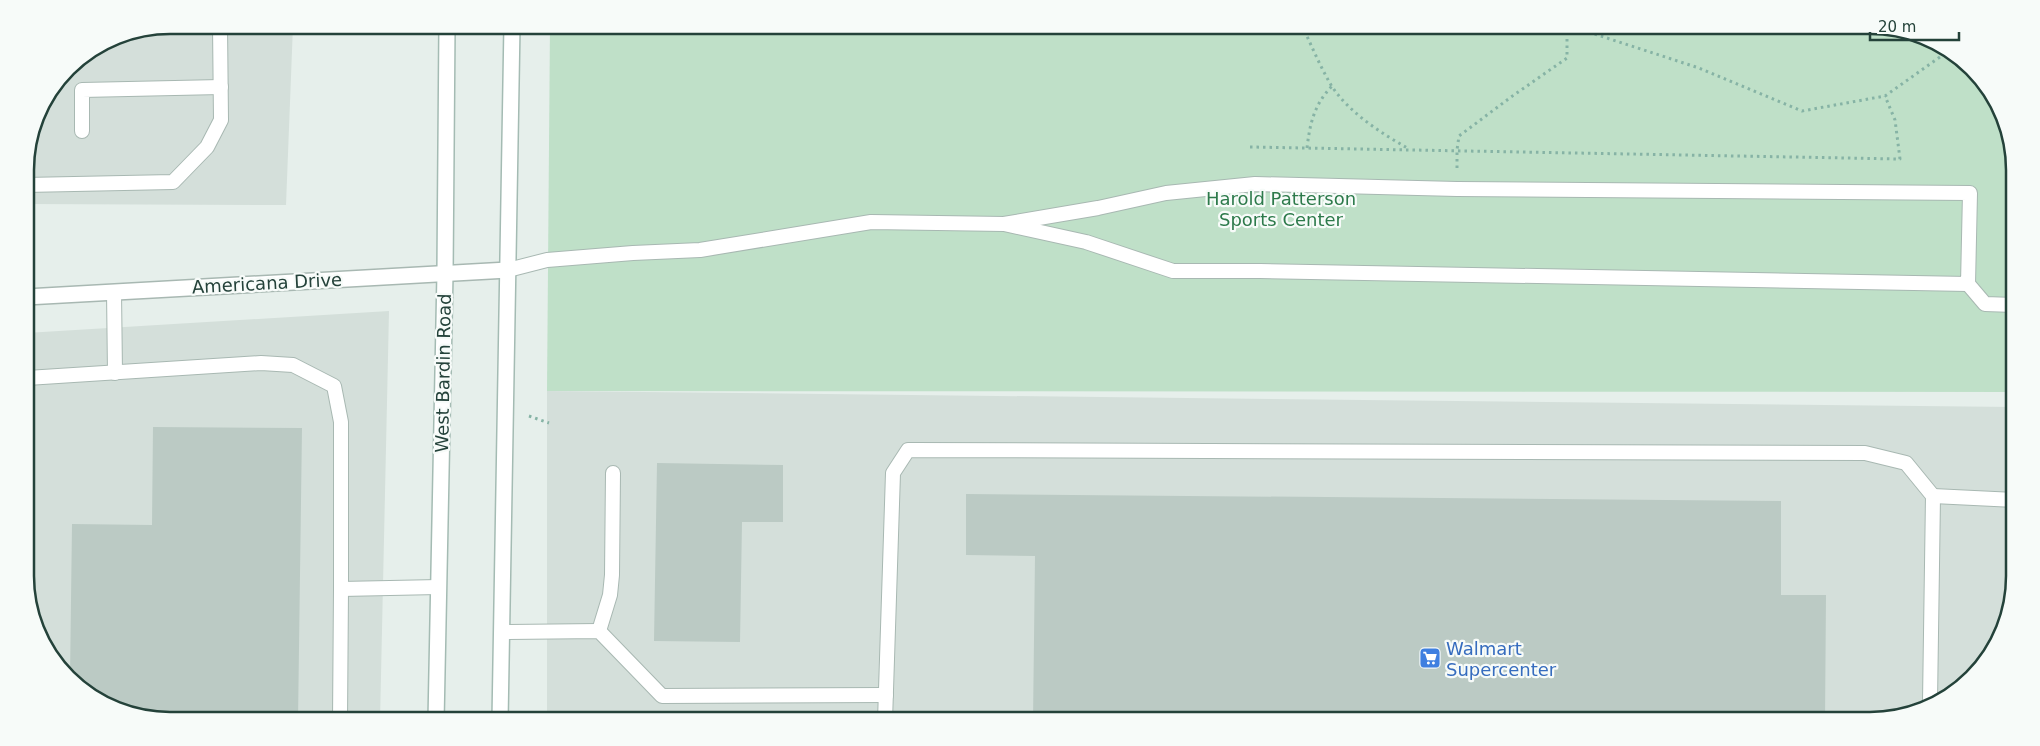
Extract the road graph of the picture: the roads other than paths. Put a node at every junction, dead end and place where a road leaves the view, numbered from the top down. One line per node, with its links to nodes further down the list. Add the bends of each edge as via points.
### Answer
1 (220, 34): 4 (lane)
2 (447, 34): 9 (main road, West Bardin Road)
3 (512, 34): 8 (main road)
4 (221, 88): 5 (lane, via 82,90); 6 (lane, via 221,120 207,147 173,182)
5 (82, 131)
6 (34, 185)
7 (1004, 224): 8 (lane, via 871,222 700,250 547,260); 10 (lane, via 1086,242 1173,271); 10 (lane, via 1166,193 1255,184 1970,193)
8 (508, 270): 9 (main road, Americana Drive); 22 (main road)
9 (445, 273): 11 (main road, Americana Drive); 19 (main road, West Bardin Road)
10 (1968, 284): 13 (lane, via 1985,304)
11 (114, 292): 12 (main road, Americana Drive); 14 (lane)
12 (34, 297)
13 (2006, 305)
14 (115, 373): 15 (lane); 20 (lane, via 261,363 293,365 334,386 341,422)
15 (34, 378)
16 (613, 473): 21 (lane, via 612,575 610,595)
17 (1933, 496): 18 (lane); 23 (lane, via 1906,462 1865,453 908,450 893,472); 24 (lane)
18 (2006, 500)
19 (439, 587): 20 (lane); 26 (main road, West Bardin Road)
20 (341, 588): 25 (lane)
21 (599, 631): 22 (lane); 23 (lane, via 662,696)
22 (502, 632): 27 (main road)
23 (886, 695): 28 (lane)
24 (1930, 698)
25 (340, 712)
26 (436, 712)
27 (500, 712)
28 (885, 712)

